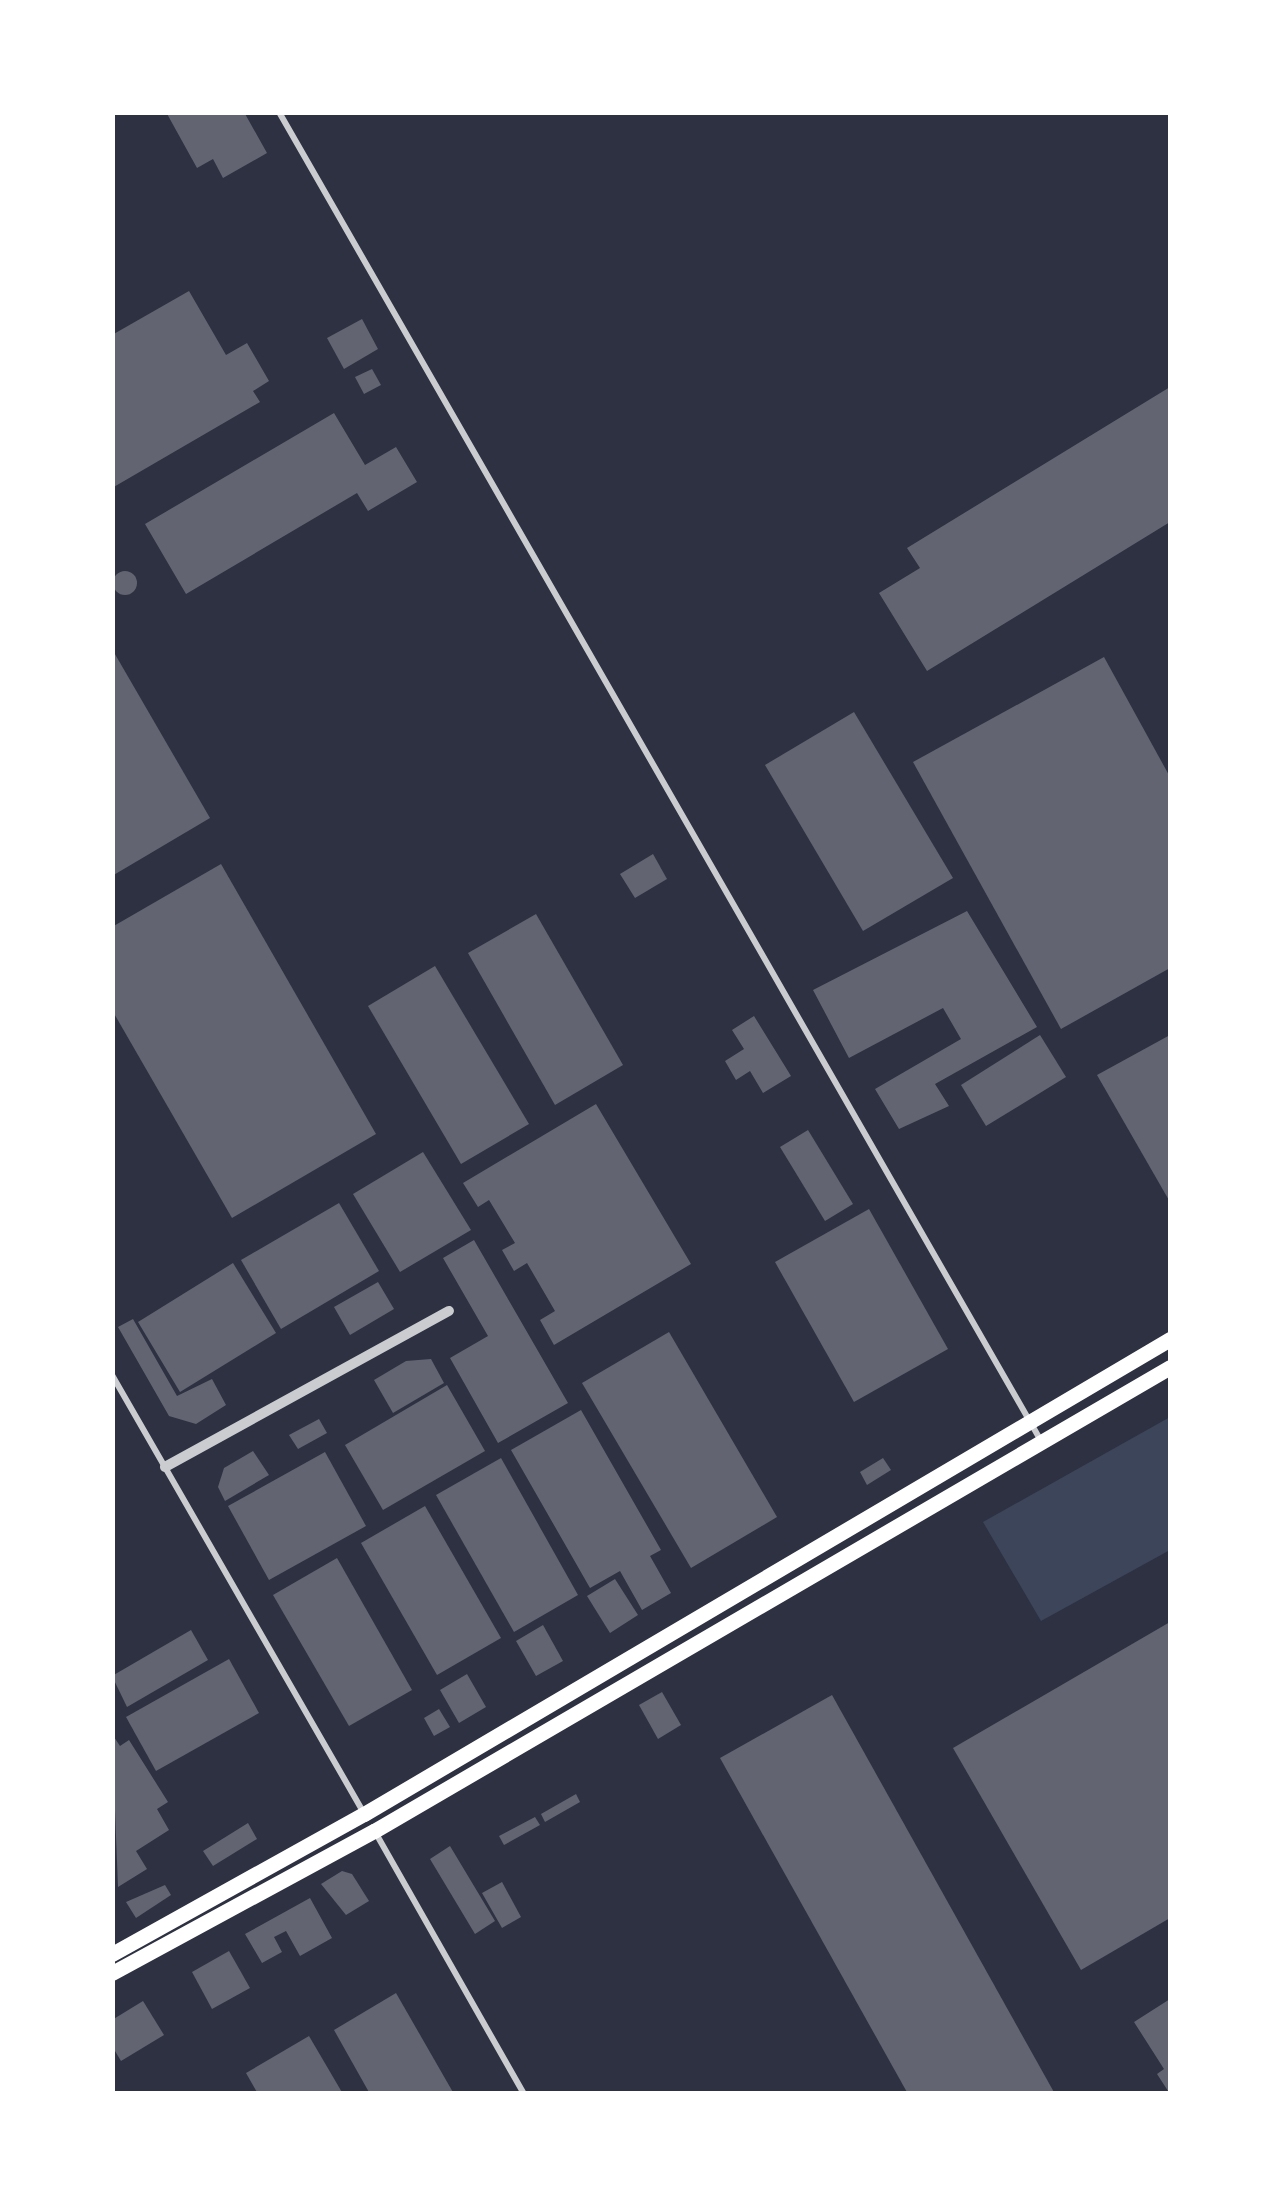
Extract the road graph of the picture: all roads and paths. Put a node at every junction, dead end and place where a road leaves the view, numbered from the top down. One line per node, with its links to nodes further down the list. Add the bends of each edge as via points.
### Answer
1 (278, 112): 6 (lane)
2 (449, 1310): 8 (street)
3 (1170, 1339): 6 (main road)
4 (1170, 1367): 7 (main road)
5 (112, 1375): 8 (lane)
6 (1029, 1421): 7 (lane); 9 (main road)
7 (1041, 1442): 10 (main road)
8 (165, 1468): 9 (lane)
9 (364, 1814): 10 (lane); 11 (main road)
10 (374, 1831): 12 (main road); 13 (lane)
11 (112, 1954)
12 (112, 1972)
13 (524, 2094)

